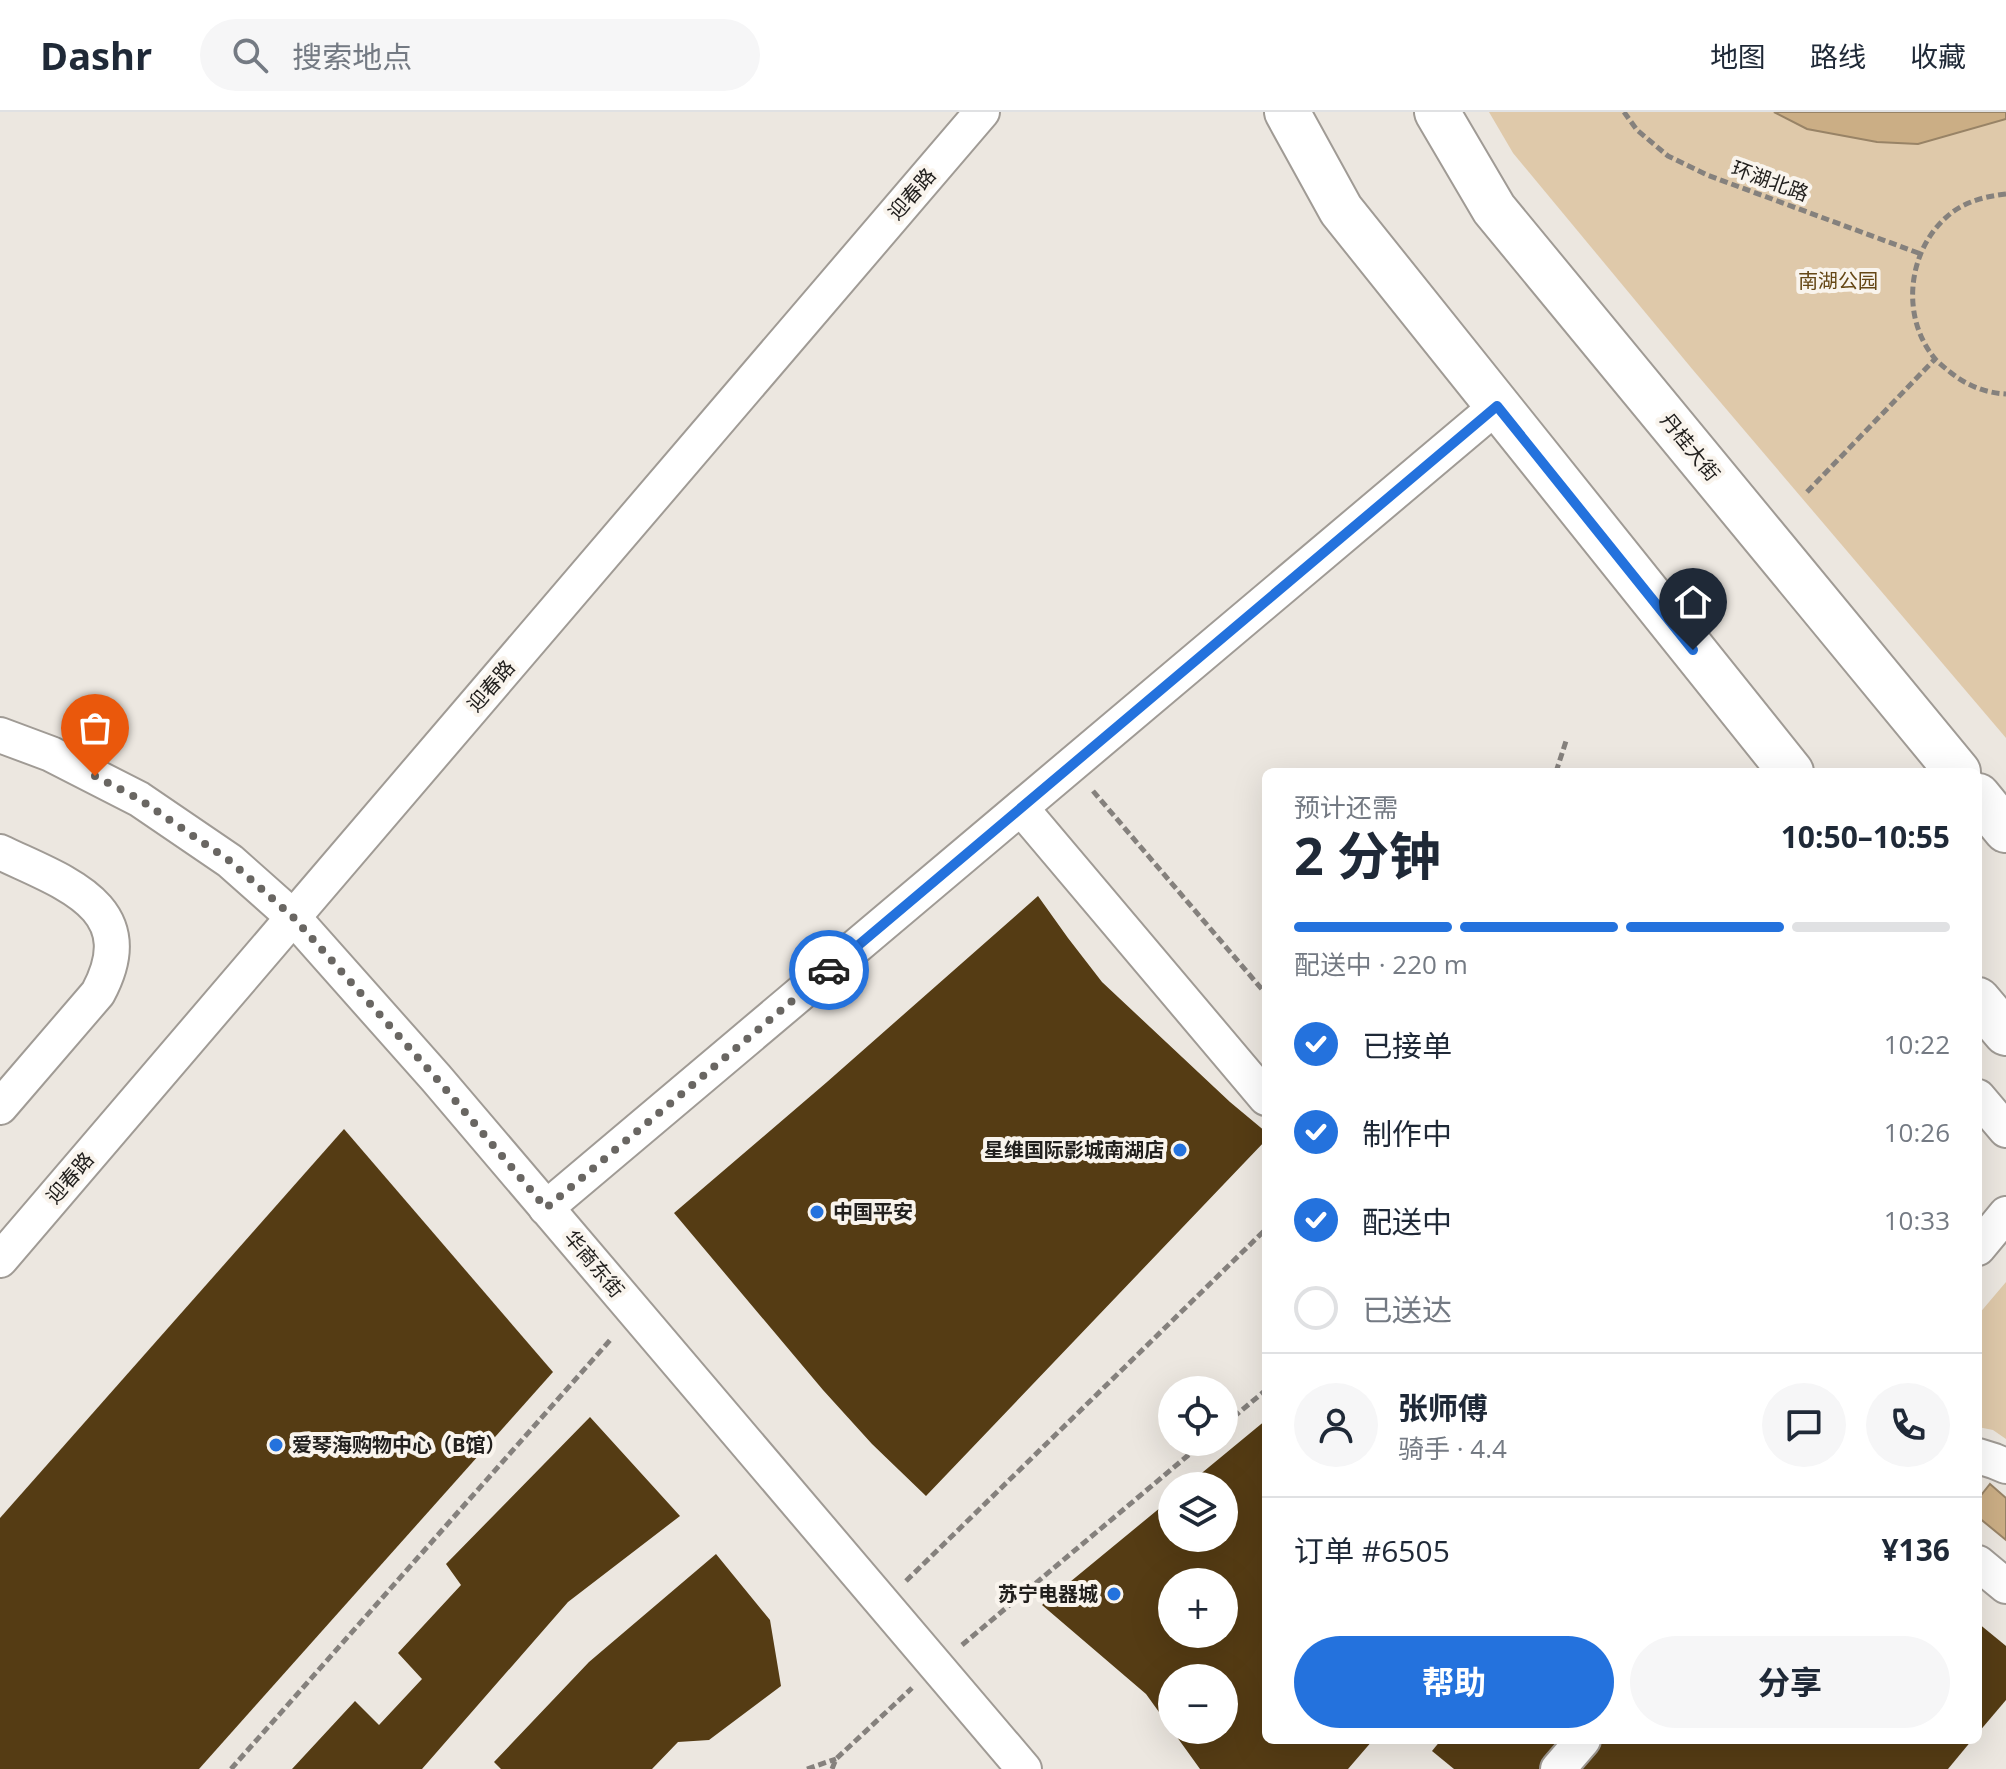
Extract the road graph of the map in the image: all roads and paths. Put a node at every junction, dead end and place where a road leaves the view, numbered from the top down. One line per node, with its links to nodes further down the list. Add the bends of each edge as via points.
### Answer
1 (982, 112): 21 (street, 迎春路)
2 (1287, 112): 9 (main road, via 1341,210)
3 (1437, 112): 16 (main road, 丹桂大街, via 1494,209)
4 (1624, 112): 6 (path, 环湖北路, via 1668,156 1707,175)
5 (2006, 194): 6 (path, via 1983,196 1954,211)
6 (1921, 254): 7 (path, via 1912,298 1918,330)
7 (1935, 359): 8 (path, via 1961,381); 10 (path)
8 (2006, 394)
9 (1497, 406): 13 (street); 15 (main road)
10 (1807, 492)
11 (0, 735): 21 (street, 华商东街, via 51,754 139,799 230,861)
12 (1567, 738): 14 (path)
13 (1072, 766): 18 (street); 22 (path)
14 (1557, 768)
15 (1788, 768)
16 (1955, 768)
17 (1982, 801): 19 (main road)
18 (1021, 808): 25 (street); 29 (street)
19 (2006, 830)
20 (0, 852): 27 (street, via 87,897 102,913 111,944 107,975 98,993)
21 (293, 917): 29 (street, 华商东街); 33 (street, 迎春路)
22 (1262, 989)
23 (1982, 1005): 24 (main road)
24 (2006, 1033)
25 (1262, 1093)
26 (1982, 1102): 28 (street)
27 (0, 1107)
28 (2006, 1130)
29 (546, 1208): 34 (street, 华商东街)
30 (2006, 1214): 32 (street)
31 (1262, 1233): 42 (path)
32 (1982, 1243)
33 (0, 1260)
34 (635, 1312): 42 (street, 华商东街); 46 (path)
35 (1262, 1393): 36 (path)
36 (1238, 1413)
37 (1187, 1456): 43 (path)
38 (1982, 1457): 39 (street)
39 (2006, 1466)
40 (1982, 1566): 41 (street)
41 (2006, 1586)
42 (882, 1604): 43 (street, 华商东街)
43 (936, 1667): 45 (path); 49 (street, 华商东街)
44 (1580, 1744): 50 (street)
45 (836, 1759): 47 (path); 48 (path)
46 (231, 1769)
47 (807, 1769)
48 (832, 1769)
49 (1024, 1769)
50 (1558, 1769)

